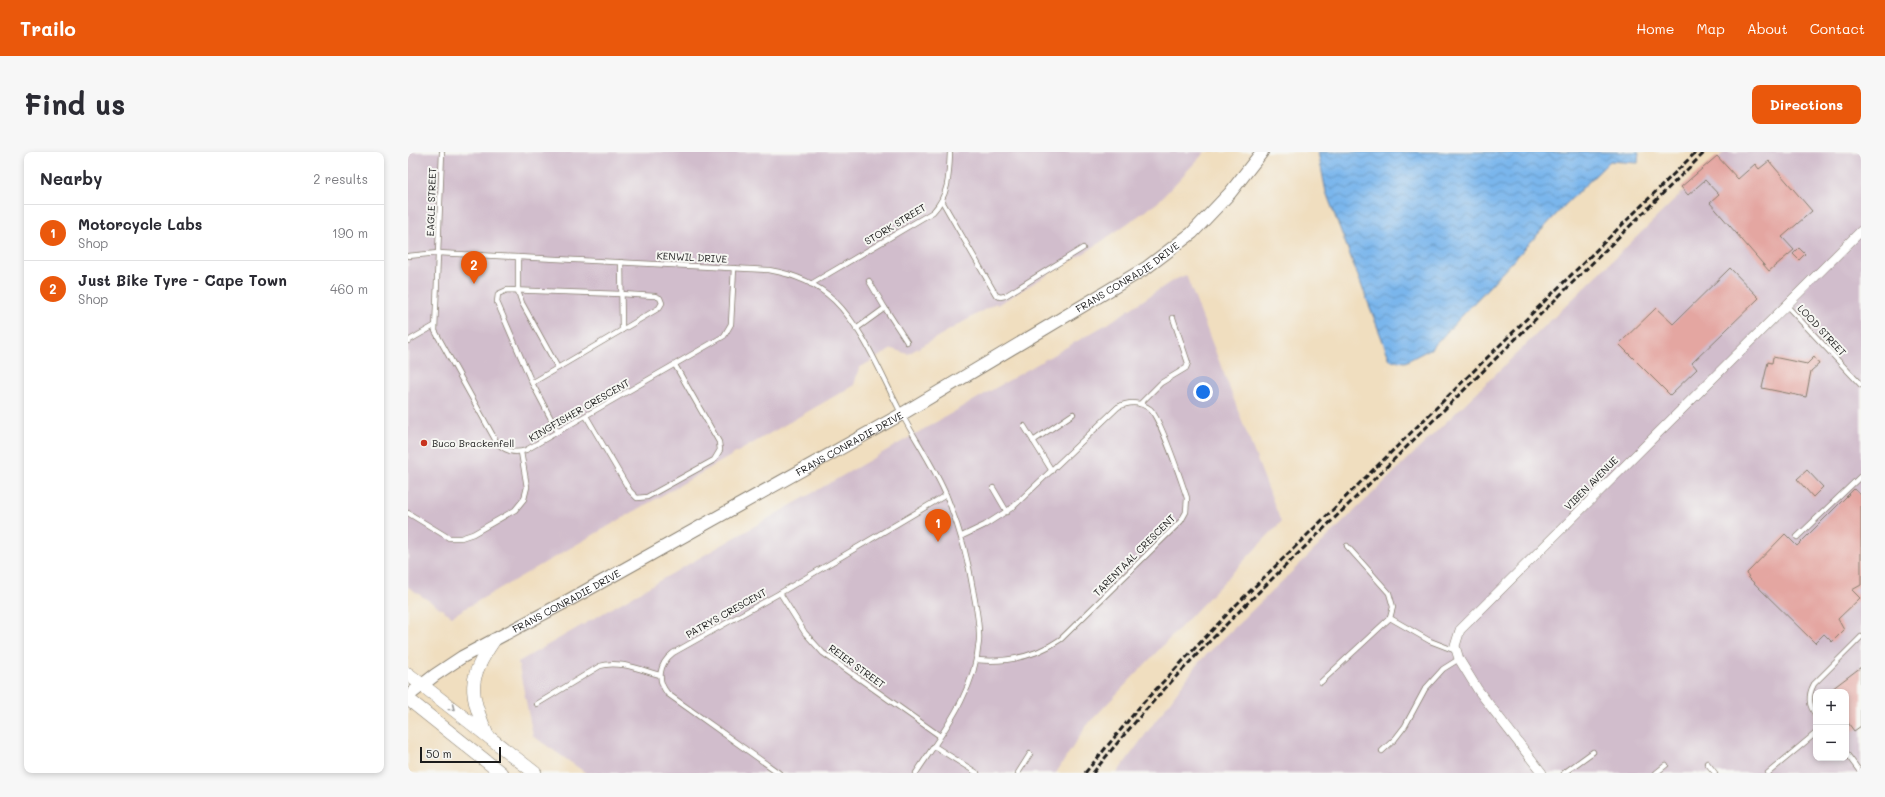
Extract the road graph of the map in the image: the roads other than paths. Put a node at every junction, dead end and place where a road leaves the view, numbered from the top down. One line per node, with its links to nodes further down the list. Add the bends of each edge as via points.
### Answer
1 (442, 152): 7 (lane, EAGLE STREET)
2 (950, 152): 4 (lane, STORK STREET, via 948,183)
3 (1262, 152): 29 (street, FRANS CONRADIE DRIVE, via 1230,193 1192,233 1146,268)
4 (942, 201): 6 (lane, via 1000,298); 13 (lane, STORK STREET, via 927,217)
5 (1861, 231): 16 (street, VIBEN AVENUE)
6 (1083, 248)
7 (438, 253): 8 (lane, KENWIL DRIVE); 9 (lane, KENWIL DRIVE); 19 (lane, KINGFISHER CRESCENT)
8 (408, 256)
9 (518, 257): 10 (lane, KENWIL DRIVE); 14 (lane)
10 (621, 262): 11 (lane, KENWIL DRIVE); 15 (lane)
11 (734, 268): 13 (lane, KENWIL DRIVE, via 780,272); 24 (lane, KINGFISHER CRESCENT, via 731,319 727,332 719,340)
12 (869, 281): 17 (lane)
13 (811, 284): 20 (lane, KENWIL DRIVE, via 837,304)
14 (518, 291): 15 (lane); 25 (lane, via 533,325); 26 (lane, via 502,291 496,298)
15 (621, 294): 21 (lane); 21 (lane, via 658,296 662,300 659,308)
16 (1786, 305): 27 (lane, LOOD STREET); 49 (street, VIBEN AVENUE, via 1464,625 1457,635)
17 (885, 308): 20 (lane); 23 (lane)
18 (1173, 318): 28 (lane, via 1188,363 1186,368 1161,383)
19 (434, 326): 22 (lane); 35 (lane, KINGFISHER CRESCENT, via 437,336 497,443 505,450)
20 (856, 329): 29 (lane, KENWIL DRIVE)
21 (622, 330): 25 (lane)
22 (408, 341)
23 (907, 342)
24 (675, 365): 31 (lane, KINGFISHER CRESCENT); 31 (lane, via 719,442 720,450 714,460 647,497 637,498 632,494)
25 (558, 368): 26 (lane)
26 (532, 383): 33 (lane)
27 (1861, 384)
28 (1140, 404): 36 (lane, via 1129,403 1118,407); 50 (lane, TARENTAAL CRESCENT, via 1150,410 1157,419 1187,498 1188,507 1184,517 1052,646 1011,660)
29 (902, 414): 39 (lane); 48 (street, FRANS CONRADIE DRIVE)
30 (1073, 414): 34 (lane)
31 (586, 416): 33 (lane, KINGFISHER CRESCENT)
32 (1024, 426): 34 (lane)
33 (558, 432): 35 (lane, KINGFISHER CRESCENT)
34 (1033, 441): 36 (lane)
35 (521, 452): 41 (lane, via 527,487 524,499 515,510 473,534 449,538)
36 (1052, 471): 40 (lane)
37 (1861, 476): 43 (lane)
38 (993, 488): 40 (lane)
39 (946, 496): 42 (lane); 45 (lane, PATRYS CRESCENT)
40 (1007, 512): 42 (lane)
41 (408, 513)
42 (962, 536): 50 (lane, via 978,619)
43 (1797, 537)
44 (1347, 546): 46 (lane, via 1389,593 1393,606)
45 (780, 593): 52 (lane, PATRYS CRESCENT, via 673,653 662,665); 59 (lane, REIER STREET, via 805,633 823,653)
46 (1390, 618): 49 (lane); 53 (lane)
47 (1861, 637): 57 (lane, via 1811,688 1810,702)
48 (494, 640): 54 (street, FRANS CONRADIE DRIVE); 58 (main road, via 478,666 473,686 473,698)
49 (1457, 655): 62 (lane, via 1425,689 1405,726); 74 (street, via 1478,690)
50 (977, 660): 59 (lane, via 967,691)
51 (408, 674): 54 (main road)
52 (660, 675): 56 (lane, via 617,664 605,664); 70 (lane, via 662,685 672,698)
53 (1321, 682)
54 (422, 684): 55 (street, FRANS CONRADIE DRIVE); 58 (main road, one-way to 58)
55 (408, 698): 68 (main road)
56 (537, 704)
57 (1813, 708)
58 (488, 736): 69 (main road)
59 (940, 736): 61 (lane)
60 (1813, 736): 78 (lane)
61 (934, 746): 71 (lane); 72 (lane)
62 (1382, 751)
63 (1593, 752): 75 (lane)
64 (1030, 754): 73 (lane)
65 (1849, 757): 79 (lane)
66 (1707, 763): 77 (lane)
67 (1666, 765): 76 (lane)
68 (501, 773)
69 (535, 773)
70 (779, 773)
71 (916, 773)
72 (977, 773)
73 (1018, 773)
74 (1542, 773)
75 (1564, 773)
76 (1656, 773)
77 (1715, 773)
78 (1768, 773)
79 (1861, 773)

